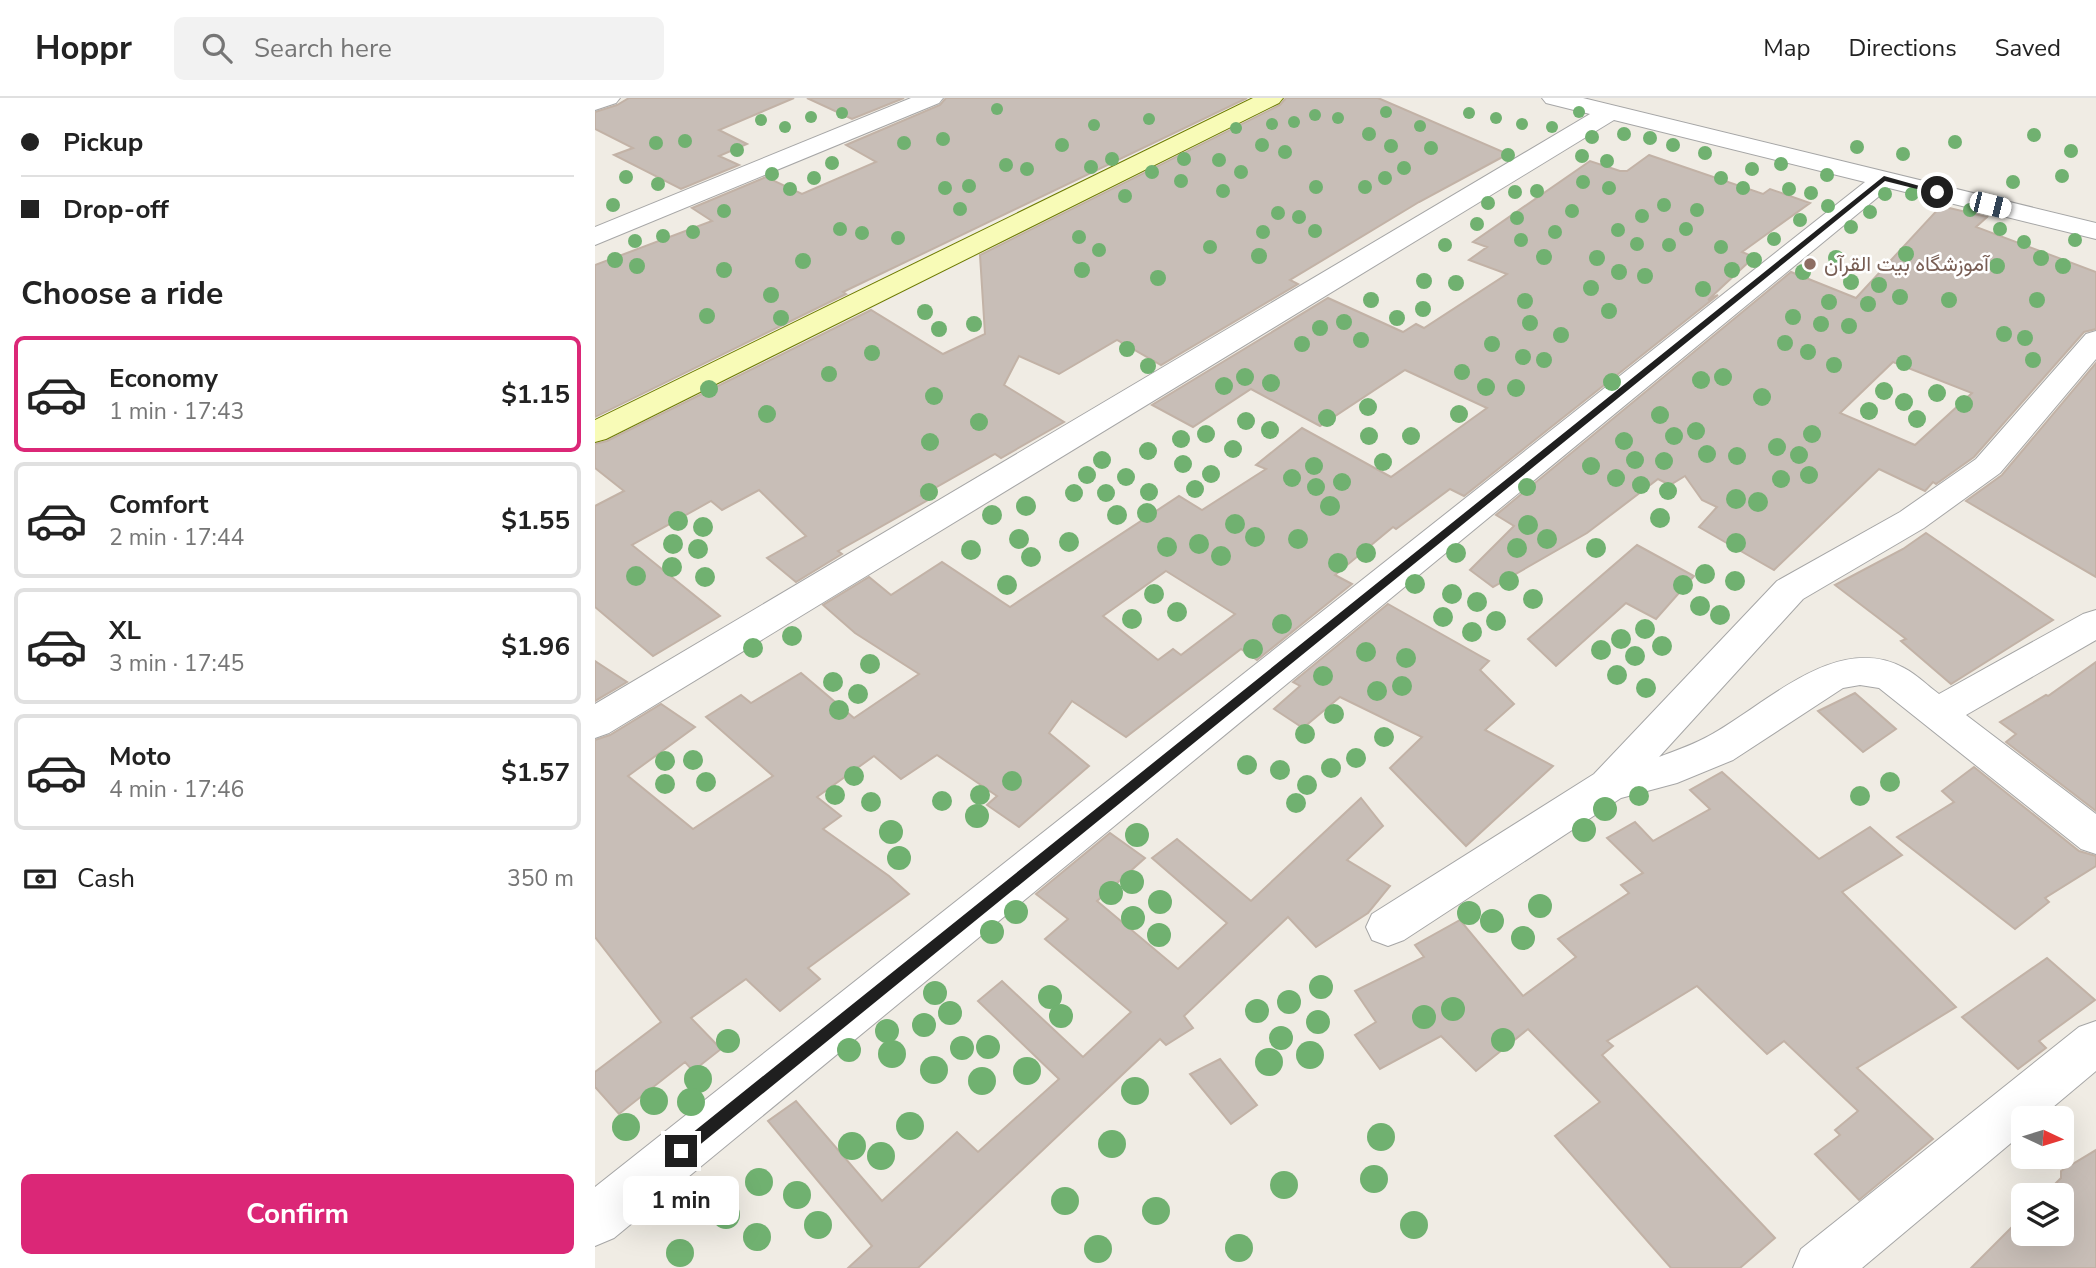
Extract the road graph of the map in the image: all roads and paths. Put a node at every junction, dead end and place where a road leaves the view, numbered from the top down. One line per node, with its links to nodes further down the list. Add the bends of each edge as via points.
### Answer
1 (608, 98): 5 (street)
2 (931, 98): 9 (street)
3 (1272, 98): 11 (street)
4 (1554, 98): 6 (street)
5 (595, 103)
6 (1611, 112): 7 (street); 14 (street)
7 (1884, 179): 8 (street); 19 (street)
8 (2096, 231)
9 (595, 237)
10 (2096, 340): 15 (street, via 1988,467 1912,520 1790,590)
11 (595, 432)
12 (2096, 623): 13 (street)
13 (1937, 712): 15 (street, via 1890,677 1860,671 1833,676 1719,749 1663,772); 16 (street)
14 (595, 723)
15 (1609, 785): 17 (street)
16 (2096, 837)
17 (1388, 927)
18 (2096, 1042): 20 (street)
19 (595, 1220)
20 (1820, 1268)

